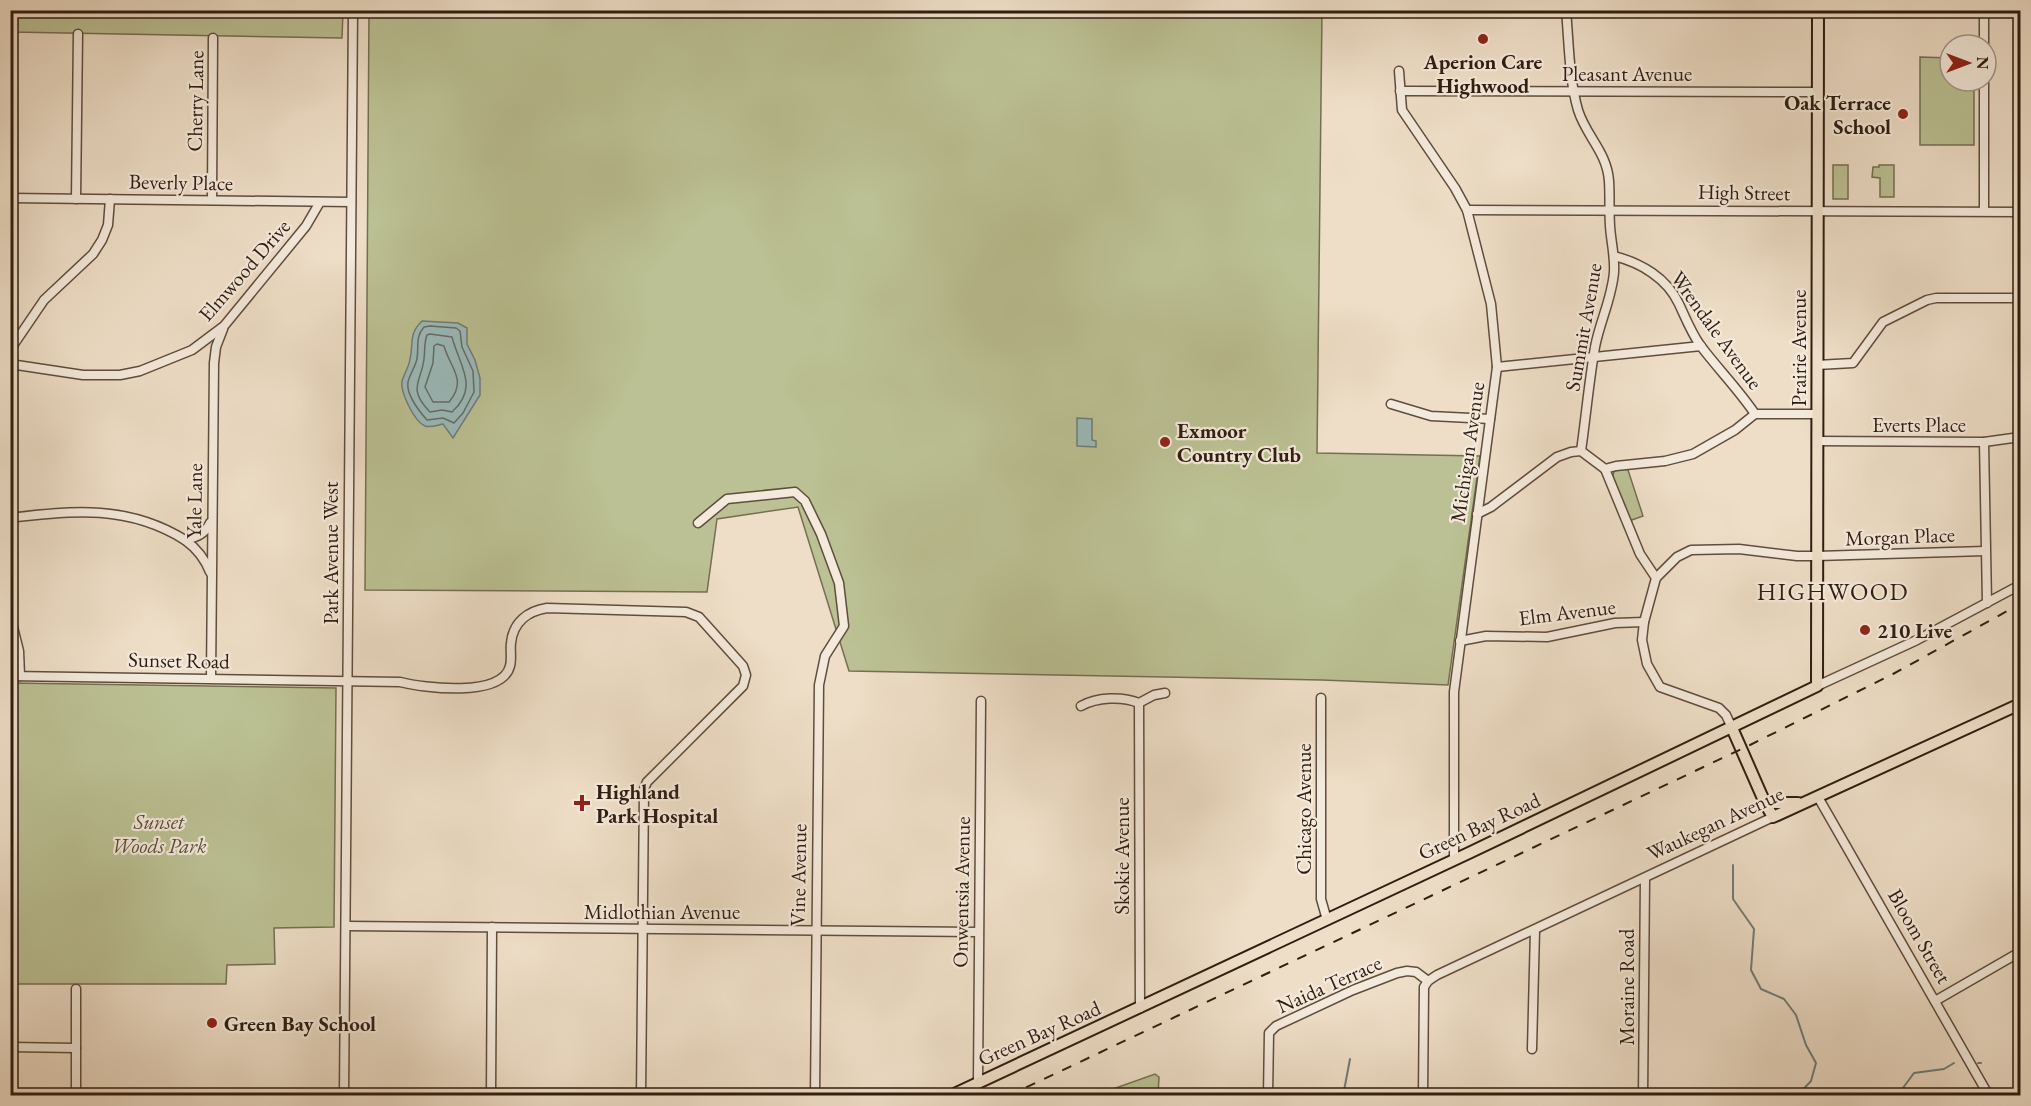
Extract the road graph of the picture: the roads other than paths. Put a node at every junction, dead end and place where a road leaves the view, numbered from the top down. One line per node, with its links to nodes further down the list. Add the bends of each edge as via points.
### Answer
1 (352, 10): 18 (street, Park Avenue West)
2 (1566, 10): 9 (street, Summit Avenue)
3 (1818, 10): 11 (main road, Prairie Avenue)
4 (1984, 10): 5 (street)
5 (1984, 33)
6 (78, 34): 14 (street)
7 (213, 38): 16 (street, Cherry Lane)
8 (1399, 71): 10 (street, Michigan Avenue)
9 (1574, 90): 10 (street, Pleasant Avenue); 11 (street, Pleasant Avenue); 19 (street, Summit Avenue, via 1582,119 1607,165)
10 (1401, 91): 20 (street, Michigan Avenue, via 1402,110)
11 (1818, 92): 21 (main road, Prairie Avenue)
12 (1984, 93): 22 (street)
13 (10, 198): 14 (street, Beverly Place)
14 (76, 199): 15 (street, Beverly Place)
15 (110, 199): 16 (street, Beverly Place); 28 (street, via 108,225 93,254 44,300)
16 (212, 200): 17 (street, Beverly Place)
17 (320, 201): 18 (street, Beverly Place); 26 (street, Elmwood Drive, via 306,226)
18 (351, 202): 58 (street, Park Avenue West)
19 (1609, 209): 20 (street, High Street); 21 (street, High Street); 24 (street, Summit Avenue)
20 (1467, 210): 32 (street, Michigan Avenue, via 1491,304)
21 (1818, 211): 22 (street, High Street); 31 (main road, Prairie Avenue)
22 (1983, 211): 23 (street, High Street)
23 (2020, 212)
24 (1614, 256): 27 (street, Wrendale Avenue, via 1644,268 1670,289); 29 (street, Summit Avenue, via 1610,300)
25 (2020, 298): 31 (street, via 1927,300 1883,322 1853,363)
26 (224, 326): 30 (street, Elmwood Drive, via 192,350 120,375 84,375); 44 (street, Yale Lane, via 214,363)
27 (1701, 346): 29 (street); 34 (street, Wrendale Avenue)
28 (10, 350)
29 (1594, 357): 32 (street); 40 (street, Summit Avenue)
30 (10, 364)
31 (1817, 365): 35 (main road, Prairie Avenue)
32 (1497, 367): 36 (street, Michigan Avenue)
33 (1391, 404): 36 (street, via 1431,417)
34 (1755, 414): 35 (street); 41 (street, via 1693,454)
35 (1817, 414): 38 (main road, Prairie Avenue)
36 (1490, 419): 42 (street, Michigan Avenue)
37 (2020, 436): 39 (street, Everts Place)
38 (1817, 441): 39 (street, Everts Place); 48 (main road, Prairie Avenue)
39 (1983, 442): 47 (street)
40 (1581, 451): 41 (street); 42 (street, via 1557,458)
41 (1605, 469): 50 (street, via 1640,554)
42 (1477, 514): 55 (street, Michigan Avenue)
43 (10, 518): 46 (street, via 60,512 116,514 159,525)
44 (212, 518): 46 (street, via 207,530); 49 (street, Yale Lane)
45 (698, 523): 76 (street, Vine Avenue, via 727,499 795,492 813,517 839,583 844,626 825,656 819,686)
46 (185, 540): 49 (street, via 194,546)
47 (1985, 551): 48 (street, Morgan Place); 52 (street)
48 (1817, 556): 50 (street, via 1739,549 1691,550 1677,557); 59 (main road, Prairie Avenue)
49 (211, 575): 57 (street, Yale Lane)
50 (1656, 578): 54 (street)
51 (2020, 585): 52 (street, Green Bay Road)
52 (1987, 603): 59 (street, Green Bay Road)
53 (10, 615): 56 (street, via 19,651)
54 (1644, 622): 55 (street, Elm Avenue, via 1615,623 1547,637 1486,636); 66 (street, via 1642,646 1660,687 1719,708)
55 (1460, 641): 70 (street, Michigan Avenue, via 1454,692)
56 (15, 676): 57 (street, Sunset Road)
57 (211, 678): 58 (street, Sunset Road)
58 (347, 681): 73 (street, Park Avenue West); 75 (street, Sunset Road, via 490,686 501,681 510,667 516,626 534,610 686,612 699,617 743,666 746,675 743,686 644,789)
59 (1817, 686): 66 (main road, Green Bay Road)
60 (1165, 693): 63 (street)
61 (1321, 698): 72 (street, Chicago Avenue, via 1321,899)
62 (981, 701): 78 (street, Onwentsia Avenue)
63 (1139, 703): 65 (street, via 1123,699 1090,700); 83 (street, Skokie Avenue)
64 (2020, 704): 67 (main road, Waukegan Avenue)
65 (1081, 705)
66 (1731, 728): 68 (main road); 70 (main road, Green Bay Road)
67 (1813, 799): 68 (main road); 69 (main road, Waukegan Avenue); 82 (street, Bloom Street)
68 (1765, 803): 69 (main road)
69 (1773, 817): 71 (street, Waukegan Avenue)
70 (1454, 860): 72 (main road, Green Bay Road)
71 (1645, 878): 77 (street, Waukegan Avenue); 96 (street, Moraine Road)
72 (1327, 920): 83 (main road, Green Bay Road)
73 (346, 926): 74 (street, Midlothian Avenue); 89 (street, Park Avenue West)
74 (492, 927): 75 (street, Midlothian Avenue); 90 (street)
75 (642, 929): 76 (street, Midlothian Avenue); 91 (street)
76 (815, 930): 78 (street, Midlothian Avenue); 92 (street, Vine Avenue)
77 (1535, 930): 80 (street, Waukegan Avenue); 86 (street)
78 (978, 932): 87 (street, Onwentsia Avenue)
79 (2020, 952): 82 (street)
80 (1428, 981): 94 (street, Naida Terrace, via 1407,971 1353,990 1276,1026 1269,1034); 95 (street, via 1424,987)
81 (76, 989): 85 (street)
82 (1935, 1001): 97 (street, Bloom Street)
83 (1140, 1008): 87 (main road, Green Bay Road)
84 (10, 1047): 85 (street)
85 (76, 1048): 88 (street)
86 (1532, 1049)
87 (978, 1082): 93 (main road, Green Bay Road)
88 (76, 1095)
89 (344, 1095)
90 (491, 1095)
91 (641, 1095)
92 (815, 1095)
93 (950, 1095)
94 (1268, 1095)
95 (1423, 1095)
96 (1643, 1095)
97 (1989, 1095)

